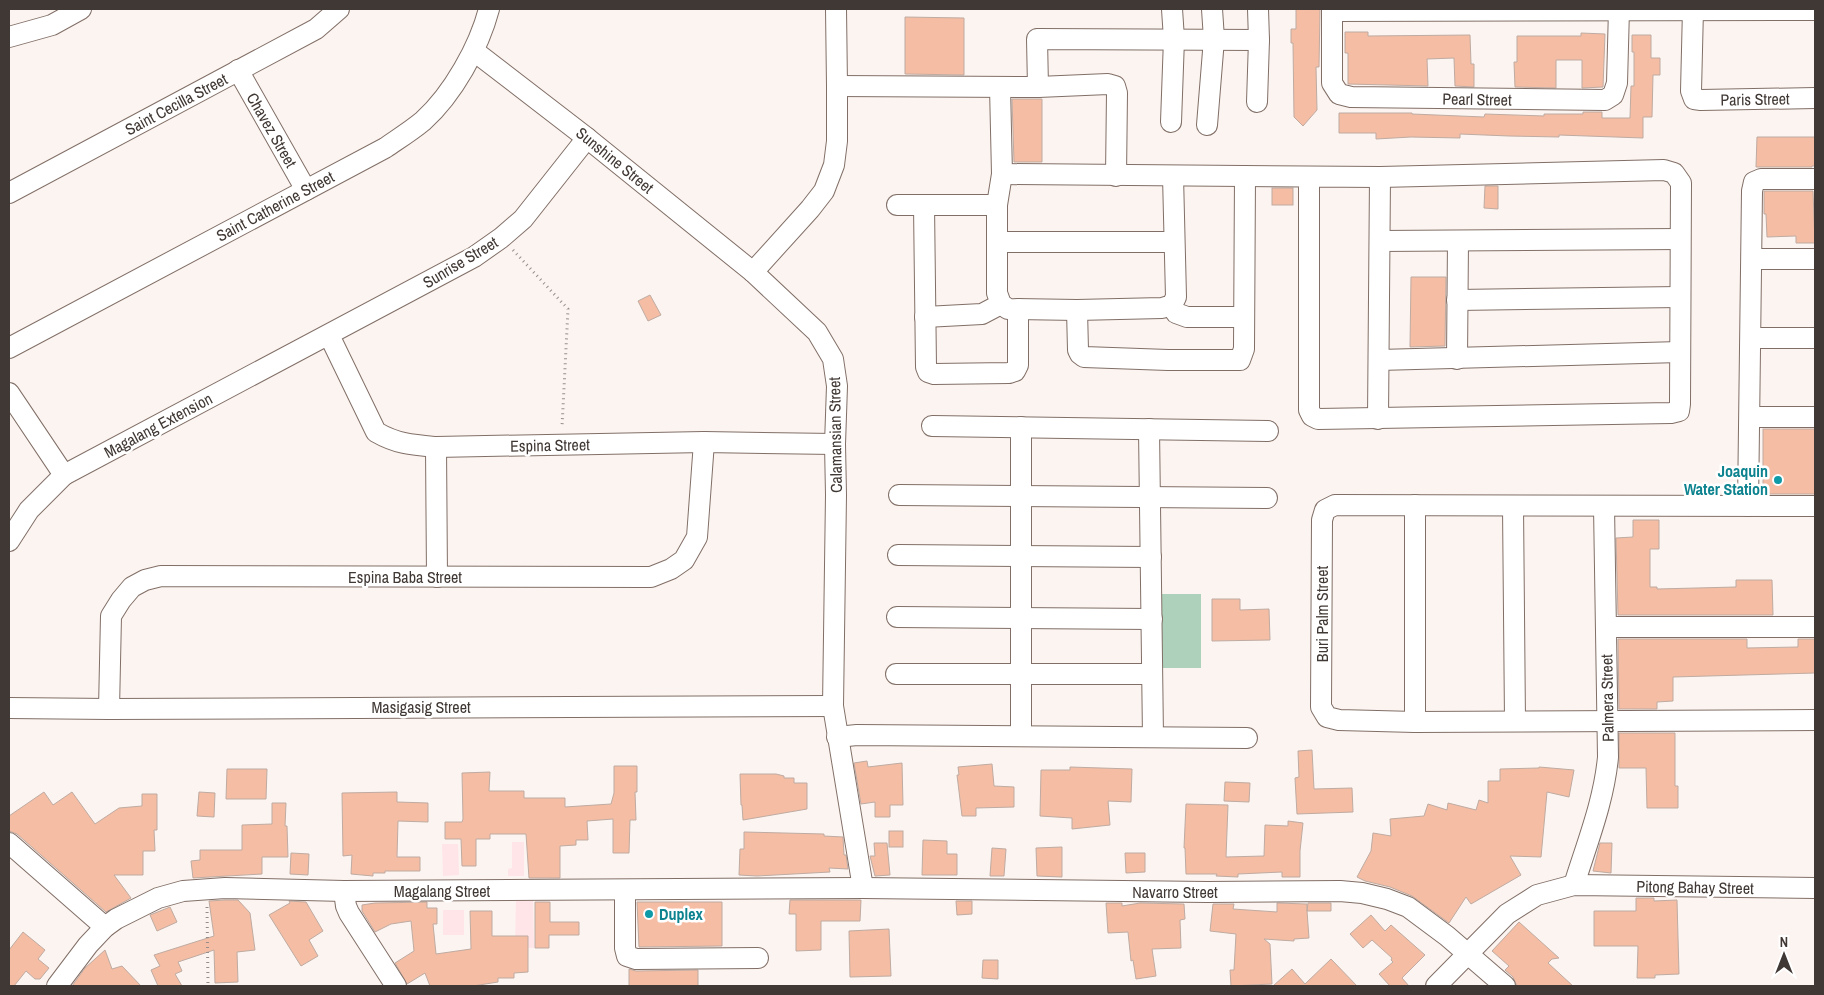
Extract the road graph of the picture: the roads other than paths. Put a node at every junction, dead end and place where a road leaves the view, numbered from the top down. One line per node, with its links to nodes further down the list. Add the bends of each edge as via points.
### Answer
1 (81, 9): 12 (street, via 52,24)
2 (339, 9): 17 (street, Saint Cecilla Street, via 316,29)
3 (488, 9): 16 (street, Saint Catherine Street)
4 (836, 9): 18 (street)
5 (1172, 9): 13 (street)
6 (1212, 9): 14 (street)
7 (1258, 9): 15 (street)
8 (1693, 9): 10 (street); 11 (street); 21 (street, Paris Street, via 1691,91 1694,98)
9 (1332, 10): 10 (street); 10 (street, Pearl Street, via 1332,83 1339,94 1351,97 1605,100 1613,95 1617,83)
10 (1619, 10)
11 (1815, 10)
12 (9, 37)
13 (1174, 39): 14 (street); 20 (street, via 1037,38); 23 (street)
14 (1214, 39): 15 (street); 24 (street)
15 (1259, 40): 22 (street)
16 (474, 51): 25 (street, Sunshine Street); 33 (street, Saint Catherine Street, via 424,120 385,148)
17 (238, 70): 33 (street, Chavez Street); 34 (street, Saint Cecilla Street)
18 (837, 86): 19 (street); 45 (street, via 837,141 834,165 824,191)
19 (1000, 86): 20 (street); 26 (street)
20 (1038, 87): 27 (street, via 1115,86)
21 (1815, 98)
22 (1257, 102)
23 (1170, 122)
24 (1207, 125)
25 (587, 138): 45 (street, Sunshine Street); 53 (street, Sunrise Street, via 523,219 501,238 474,257)
26 (1002, 174): 27 (street); 37 (street)
27 (1116, 176): 28 (street)
28 (1173, 176): 29 (street); 42 (street)
29 (1245, 177): 30 (street); 52 (street)
30 (1309, 177): 31 (street); 63 (street, via 1309,410 1318,419)
31 (1380, 177): 38 (street, via 1664,170 1674,173 1681,183); 39 (street)
32 (1815, 178): 43 (street, via 1754,182)
33 (306, 190): 56 (street, Saint Catherine Street)
34 (9, 193)
35 (897, 205): 36 (street)
36 (924, 206): 37 (street); 51 (street)
37 (997, 206): 41 (street)
38 (1680, 239): 40 (street); 46 (street)
39 (1380, 241): 40 (street); 59 (street)
40 (1458, 241): 47 (street)
41 (998, 242): 42 (street); 49 (street, via 997,293)
42 (1174, 242): 48 (street, via 1176,297)
43 (1752, 259): 44 (street); 54 (street)
44 (1815, 259)
45 (754, 272): 69 (street, Calamansian Street, via 816,332 833,359 837,386)
46 (1680, 297): 47 (street); 57 (street)
47 (1457, 300): 58 (street)
48 (1172, 305): 50 (street); 52 (street, via 1176,313 1187,317)
49 (1010, 307): 50 (street); 51 (street, via 982,314); 51 (street, via 1018,365 1009,373 928,372)
50 (1077, 310): 52 (street, via 1078,350 1089,358 1238,360 1244,349)
51 (926, 317)
52 (1244, 317)
53 (328, 335): 70 (street, Espina Street, via 376,432 390,440); 71 (street, Magalang Extension)
54 (1751, 338): 55 (street); 61 (street)
55 (1815, 338)
56 (9, 348)
57 (1680, 352): 58 (street); 63 (street, via 1679,411 1671,414)
58 (1457, 359): 59 (street)
59 (1379, 360): 63 (street)
60 (9, 393): 71 (street)
61 (1751, 417): 62 (street); 79 (street)
62 (1815, 417)
63 (1378, 419)
64 (932, 426): 65 (street)
65 (1021, 427): 66 (street); 73 (street)
66 (1149, 429): 67 (street); 74 (street)
67 (1268, 431)
68 (704, 442): 69 (street, Espina Street); 70 (street, Espina Street); 85 (street, Espina Baba Street, via 697,537 684,560 671,569 651,577)
69 (835, 444): 94 (street, Calamansian Street)
70 (436, 447): 85 (street)
71 (64, 475): 81 (street, Magalang Extension, via 29,510)
72 (899, 495): 73 (street)
73 (1021, 496): 74 (street); 83 (street)
74 (1150, 497): 75 (street); 84 (street)
75 (1267, 498)
76 (1415, 505): 77 (street); 100 (street); 100 (street, Buri Palm Street, via 1335,505 1325,510 1322,520 1321,707 1327,717 1339,720)
77 (1513, 506): 78 (street); 98 (street)
78 (1604, 506): 79 (street); 89 (street, Palmera Street)
79 (1748, 506): 80 (street)
80 (1815, 506)
81 (9, 541)
82 (898, 555): 83 (street)
83 (1021, 556): 84 (street); 87 (street)
84 (1151, 557): 88 (street)
85 (438, 577): 96 (street, Espina Baba Street, via 161,576 145,580 126,593 111,616)
86 (897, 617): 87 (street)
87 (1021, 618): 88 (street); 92 (street)
88 (1152, 619): 93 (street)
89 (1606, 627): 90 (street); 99 (street, Palmera Street)
90 (1815, 627)
91 (896, 674): 92 (street)
92 (1021, 674): 93 (street); 101 (street)
93 (1152, 674): 103 (street)
94 (832, 706): 96 (street, Masigasig Street); 102 (street, Calamansian Street)
95 (9, 708): 96 (street, Masigasig Street)
96 (109, 709)
97 (1815, 720): 99 (street)
98 (1515, 721): 99 (street); 100 (street)
99 (1607, 721): 106 (street, Palmera Street, via 1606,777)
100 (1415, 722)
101 (1021, 736): 102 (street); 103 (street)
102 (837, 737): 107 (street, Calamansian Street)
103 (1153, 737): 104 (street)
104 (1247, 738)
105 (9, 843): 111 (street)
106 (1574, 885): 108 (street, Pitong Bahay Street); 112 (street, Pitong Bahay Street, via 1546,892 1508,914)
107 (863, 888): 109 (street, Magalang Street); 112 (street, Navarro Street, via 1362,893 1408,907)
108 (1815, 888)
109 (625, 890): 110 (street, Magalang Street); 113 (street, via 627,956 636,959)
110 (344, 891): 111 (street, Magalang Street, via 206,889 183,892 135,908); 115 (street, via 346,906)
111 (105, 928): 114 (street, Magalang Street)
112 (1469, 955): 116 (street, Pitong Bahay Street); 117 (street, Navarro Street)
113 (758, 958)
114 (57, 986)
115 (396, 986)
116 (1436, 986)
117 (1505, 986)

